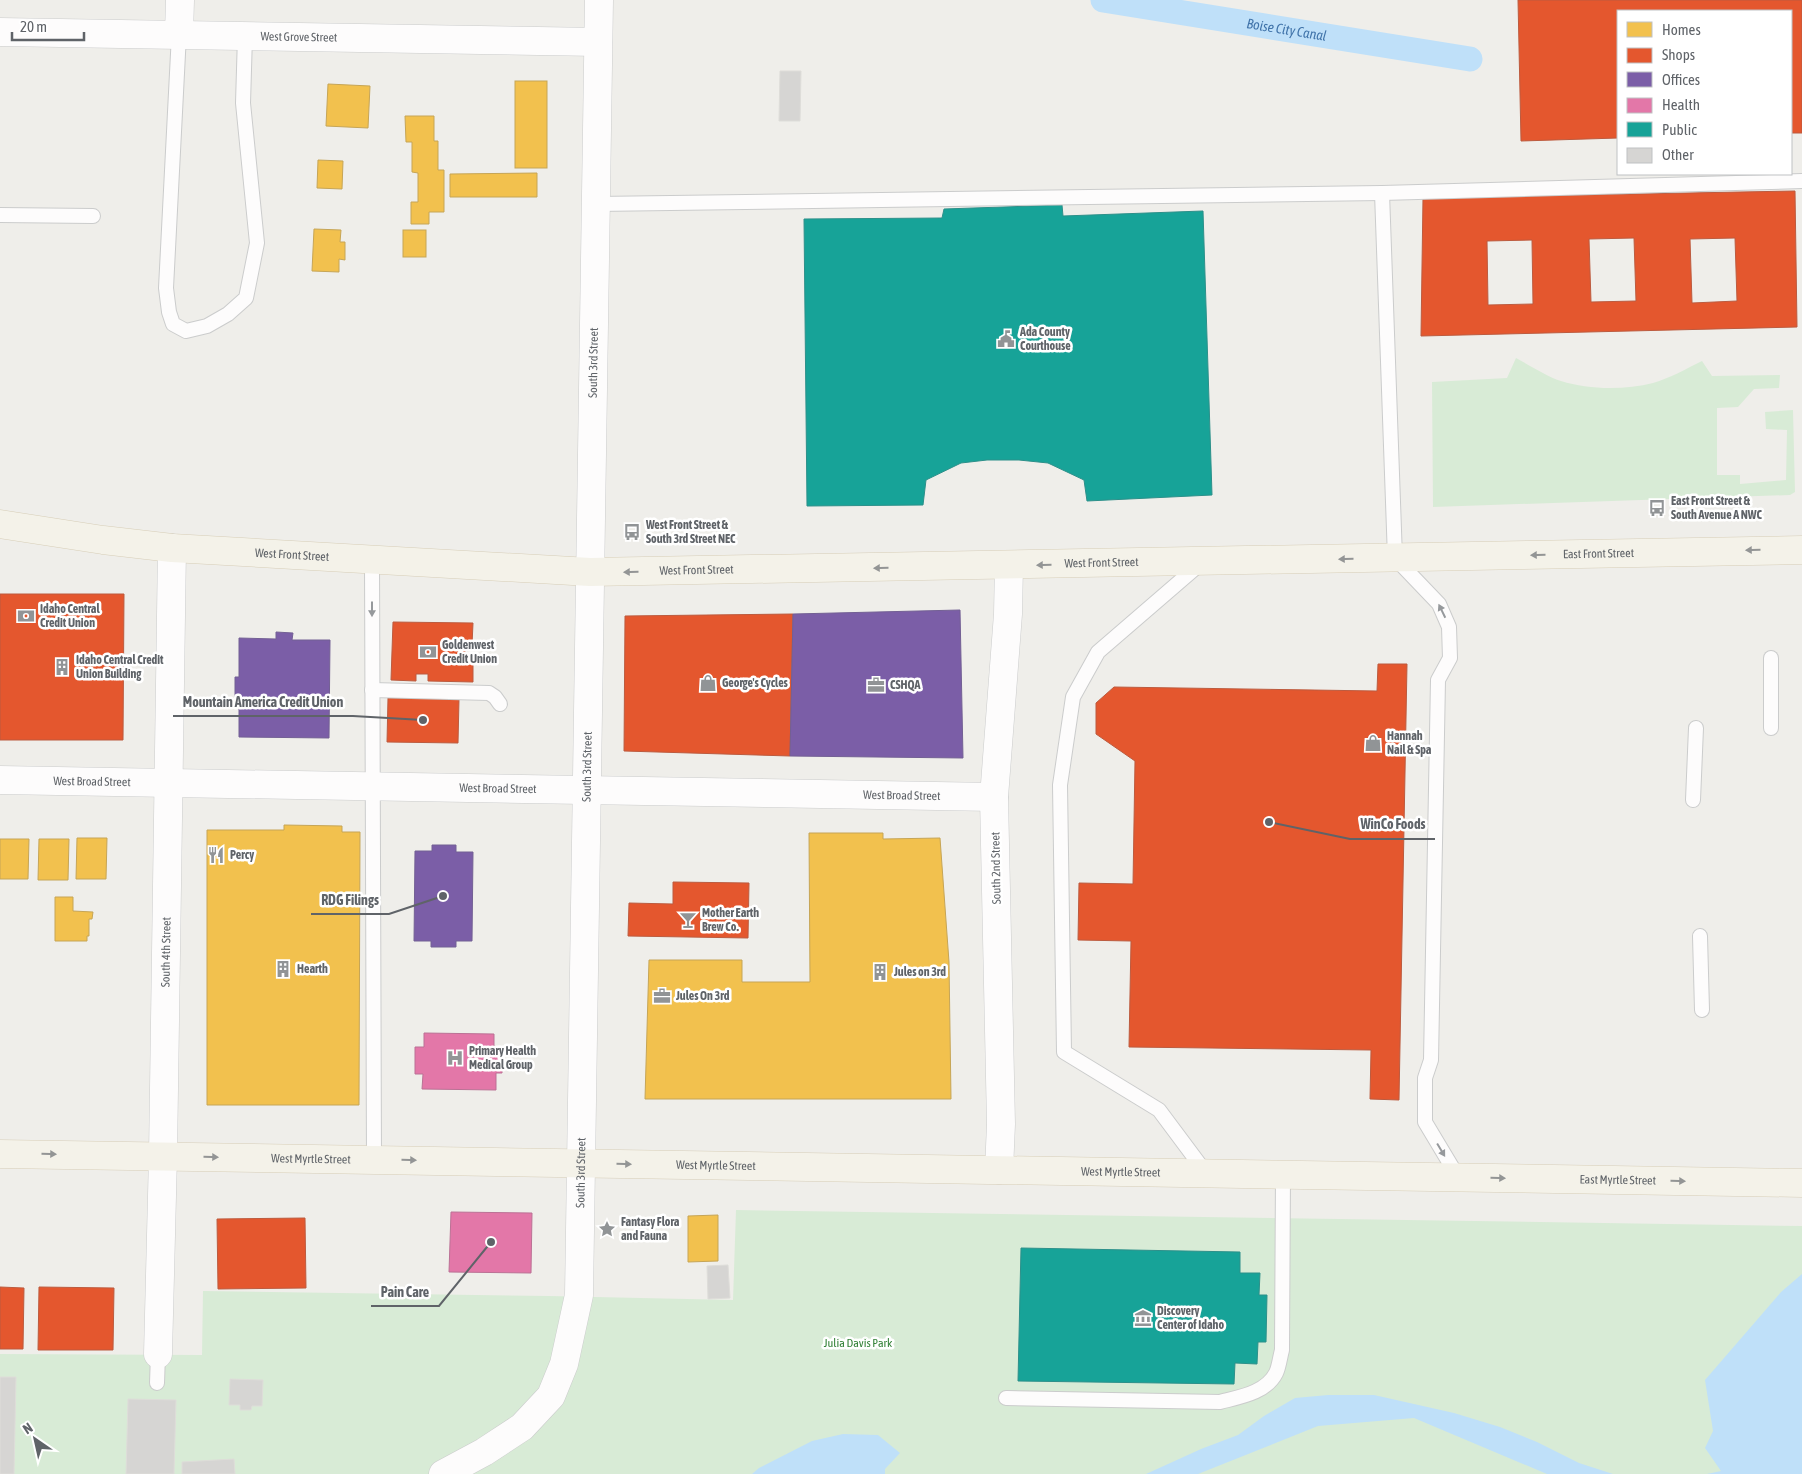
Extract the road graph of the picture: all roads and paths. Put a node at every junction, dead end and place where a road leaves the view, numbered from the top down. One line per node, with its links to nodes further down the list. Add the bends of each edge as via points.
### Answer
1 (180, 0): 4 (street)
2 (599, 0): 6 (street, South 3rd Street)
3 (0, 32): 4 (street, West Grove Street)
4 (179, 34): 5 (street, West Grove Street); 5 (lane, via 166,288 173,324 186,331 207,326 246,298 256,243 243,102)
5 (245, 36): 6 (street, West Grove Street)
6 (598, 42): 9 (street, South 3rd Street)
7 (1802, 181): 8 (lane)
8 (1382, 193): 9 (lane); 15 (lane)
9 (596, 204): 19 (street, South 3rd Street)
10 (0, 216): 11 (lane)
11 (93, 216)
12 (0, 524): 13 (main road, West Front Street)
13 (172, 548): 16 (main road, West Front Street); 26 (street, South 4th Street)
14 (1802, 550): 15 (main road, East Front Street, one-way to 15)
15 (1395, 558): 17 (main road, West Front Street, one-way to 17); 40 (lane, via 1438,604 1449,627 1450,658 1438,680 1431,1060 1426,1078 1425,1122)
16 (372, 560): 19 (main road, West Front Street); 21 (lane, one-way to 21)
17 (1202, 562): 18 (main road, West Front Street, one-way to 18); 38 (lane, via 1098,652 1073,697 1060,785 1064,1052 1159,1110)
18 (1009, 566): 19 (main road, West Front Street, one-way to 19); 29 (street, South 2nd Street)
19 (590, 572): 28 (street, South 3rd Street)
20 (1771, 658): 24 (lane)
21 (372, 690): 22 (lane, via 489,693); 27 (lane)
22 (500, 704)
23 (1696, 728): 30 (lane)
24 (1771, 728)
25 (0, 780): 26 (street, West Broad Street)
26 (169, 782): 27 (street, West Broad Street); 34 (street, South 4th Street)
27 (373, 786): 28 (street, West Broad Street); 35 (lane)
28 (587, 789): 29 (street, West Broad Street); 36 (street, South 3rd Street)
29 (994, 797): 37 (street, South 2nd Street)
30 (1693, 800)
31 (1700, 936): 32 (lane)
32 (1702, 1010)
33 (0, 1154): 34 (main road, West Myrtle Street, one-way to 34)
34 (163, 1156): 35 (main road, West Myrtle Street, one-way to 35); 42 (street, South 4th Street)
35 (374, 1160): 36 (main road, West Myrtle Street, one-way to 36)
36 (581, 1163): 37 (main road, West Myrtle Street, one-way to 37); 45 (street, South 3rd Street, via 579,1295 564,1364 551,1396 522,1427)
37 (999, 1170): 38 (main road, West Myrtle Street)
38 (1206, 1173): 39 (main road, West Myrtle Street)
39 (1283, 1174): 40 (main road, West Myrtle Street); 44 (lane, via 1282,1350 1276,1374 1263,1388 1220,1402)
40 (1445, 1177): 41 (main road, East Myrtle Street, one-way to 41)
41 (1802, 1183)
42 (158, 1354): 43 (lane)
43 (157, 1383)
44 (1006, 1398)
45 (443, 1474)

